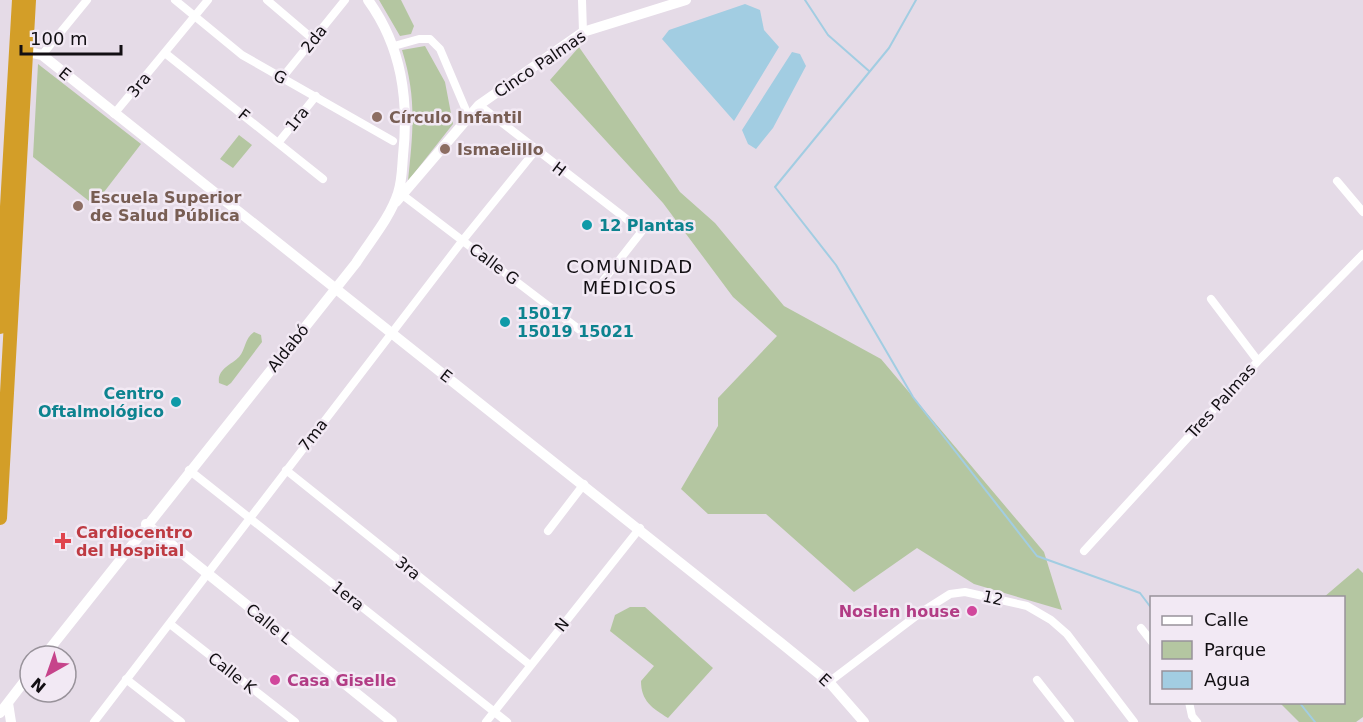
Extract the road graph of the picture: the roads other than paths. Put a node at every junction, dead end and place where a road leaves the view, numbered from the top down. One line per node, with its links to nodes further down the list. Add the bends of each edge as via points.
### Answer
1 (19, 0): 15 (highway)
2 (29, 0): 15 (highway)
3 (87, 0): 17 (street)
4 (175, 0): 11 (street, G)
5 (208, 0): 11 (street, 3ra)
6 (267, 0): 13 (street)
7 (345, 0): 13 (street, 2da)
8 (368, 0): 14 (street)
9 (582, 0): 12 (street)
10 (686, 0): 12 (street, Cinco Palmas)
11 (195, 16): 16 (street, 3ra); 18 (street, G, via 242,56)
12 (583, 33): 20 (street, Cinco Palmas)
13 (314, 40): 18 (street, 2da)
14 (394, 46): 22 (street, via 430,39 440,49); 28 (street, via 406,112)
15 (21, 50): 17 (street, E); 36 (highway); 43 (highway)
16 (165, 53): 21 (street, 3ra); 24 (street, F)
17 (42, 55): 21 (street, E)
18 (282, 78): 19 (street, G)
19 (316, 96): 23 (street, G); 24 (street, 1ra)
20 (479, 105): 22 (street, Cinco Palmas); 25 (street, H)
21 (114, 114): 34 (street, E)
22 (468, 115): 28 (street, Cinco Palmas)
23 (393, 141)
24 (278, 143): 26 (street, F)
25 (535, 151): 31 (street, 7ma); 33 (street, H, via 642,231)
26 (323, 179)
27 (1337, 181): 30 (street)
28 (401, 194): 29 (street, Cinco Palmas); 31 (street, Calle G)
29 (392, 206): 34 (street, Aldabó)
30 (1363, 212)
31 (463, 240): 37 (street, 7ma); 38 (street, Calle G)
32 (1363, 254): 39 (street, Tres Palmas)
33 (599, 286)
34 (336, 288): 37 (street, E); 40 (street, Aldabó)
35 (1211, 299): 39 (street)
36 (0, 327)
37 (392, 333): 41 (street, 7ma); 42 (street, E)
38 (590, 337)
39 (1258, 361): 48 (street, Tres Palmas)
40 (189, 470): 44 (street, 1era); 45 (street, Aldabó)
41 (286, 470): 44 (street, 7ma); 54 (street, 3ra)
42 (584, 484): 46 (street, E); 47 (street)
43 (0, 518)
44 (249, 518): 49 (street, 7ma); 61 (street, 1era)
45 (146, 524): 49 (street, Calle L); 53 (street, Aldabó)
46 (640, 528): 54 (street, N); 57 (street, E)
47 (548, 531)
48 (1084, 551)
49 (207, 574): 50 (street, 7ma); 66 (street, Calle L)
50 (170, 624): 55 (street, 7ma); 65 (street, Calle K)
51 (1141, 628): 52 (street)
52 (1150, 639)
53 (53, 644)
54 (530, 665): 61 (street, N)
55 (126, 680): 63 (street, 7ma); 64 (street)
56 (1037, 680): 70 (street)
57 (829, 682): 69 (street, E); 71 (street, 12, via 920,613 950,594 965,592 1027,606 1051,620 1067,634)
58 (18, 688): 60 (street)
59 (1189, 704): 72 (street)
60 (1, 708): 62 (street)
61 (495, 712): 67 (street, N); 68 (street, 1era)
62 (11, 722)
63 (94, 722)
64 (181, 722)
65 (295, 722)
66 (392, 722)
67 (486, 722)
68 (507, 722)
69 (864, 722)
70 (1070, 722)
71 (1134, 722)
72 (1197, 722)

